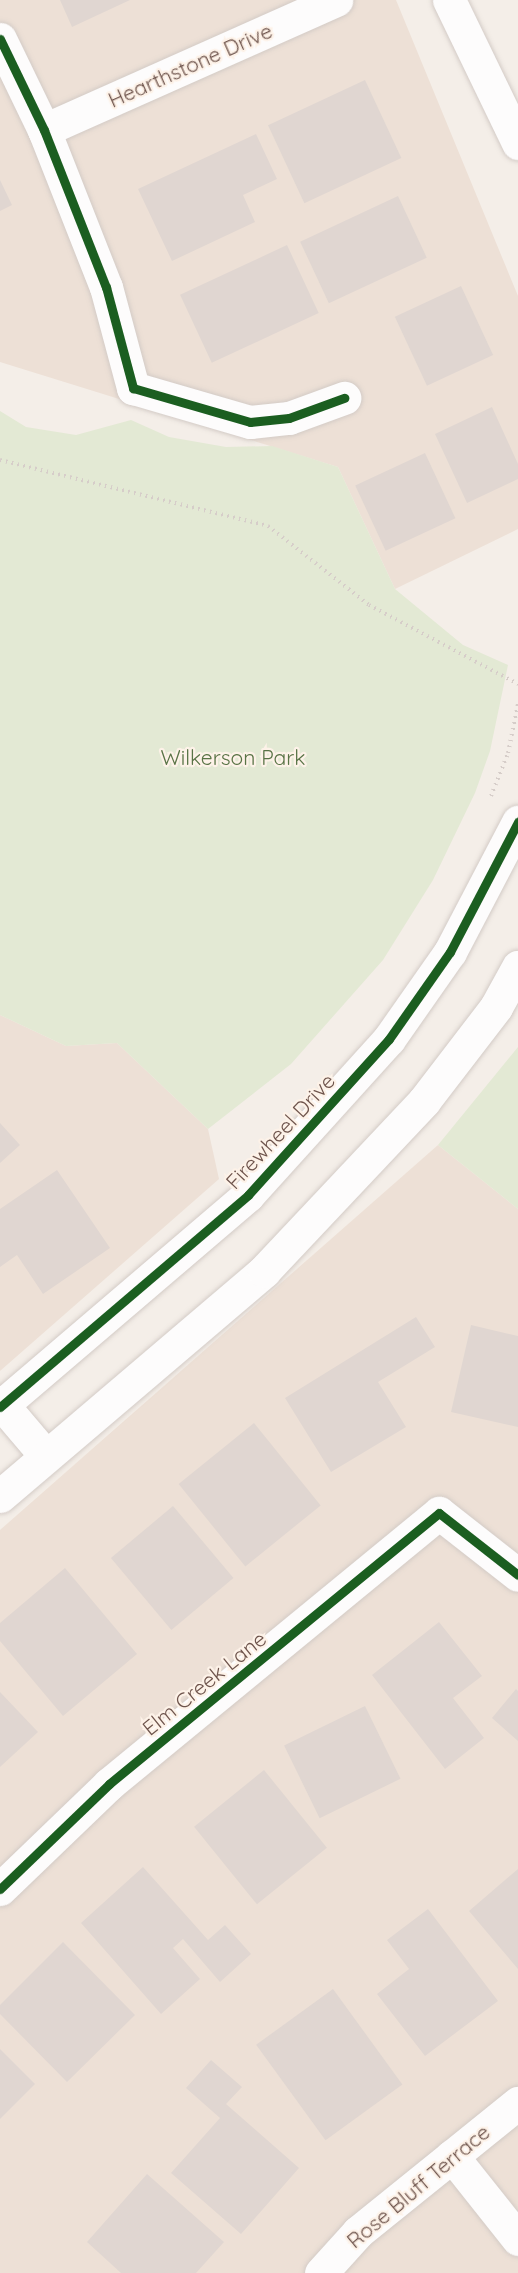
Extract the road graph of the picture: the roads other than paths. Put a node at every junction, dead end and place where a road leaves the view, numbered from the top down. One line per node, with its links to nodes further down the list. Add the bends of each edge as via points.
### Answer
1 (336, 0): 4 (street, Hearthstone Drive)
2 (449, 0): 5 (street)
3 (1, 46): 4 (street)
4 (44, 130): 6 (street, via 106,287 133,388 250,422 289,418)
5 (518, 143)
6 (344, 398)
7 (518, 822): 9 (street, Firewheel Drive, via 450,952 388,1039 248,1195)
8 (518, 967): 10 (street, via 496,1007 424,1101 264,1271)
9 (1, 1404): 10 (street)
10 (46, 1456): 11 (street)
11 (0, 1496)
12 (518, 1575): 13 (street, Elm Creek Lane, via 439,1513 109,1784)
13 (0, 1889)
14 (518, 2103): 15 (street, Rose Bluff Terrace)
15 (452, 2156): 16 (street); 17 (street, Rose Bluff Terrace, via 358,2232)
16 (518, 2239)
17 (321, 2273)

